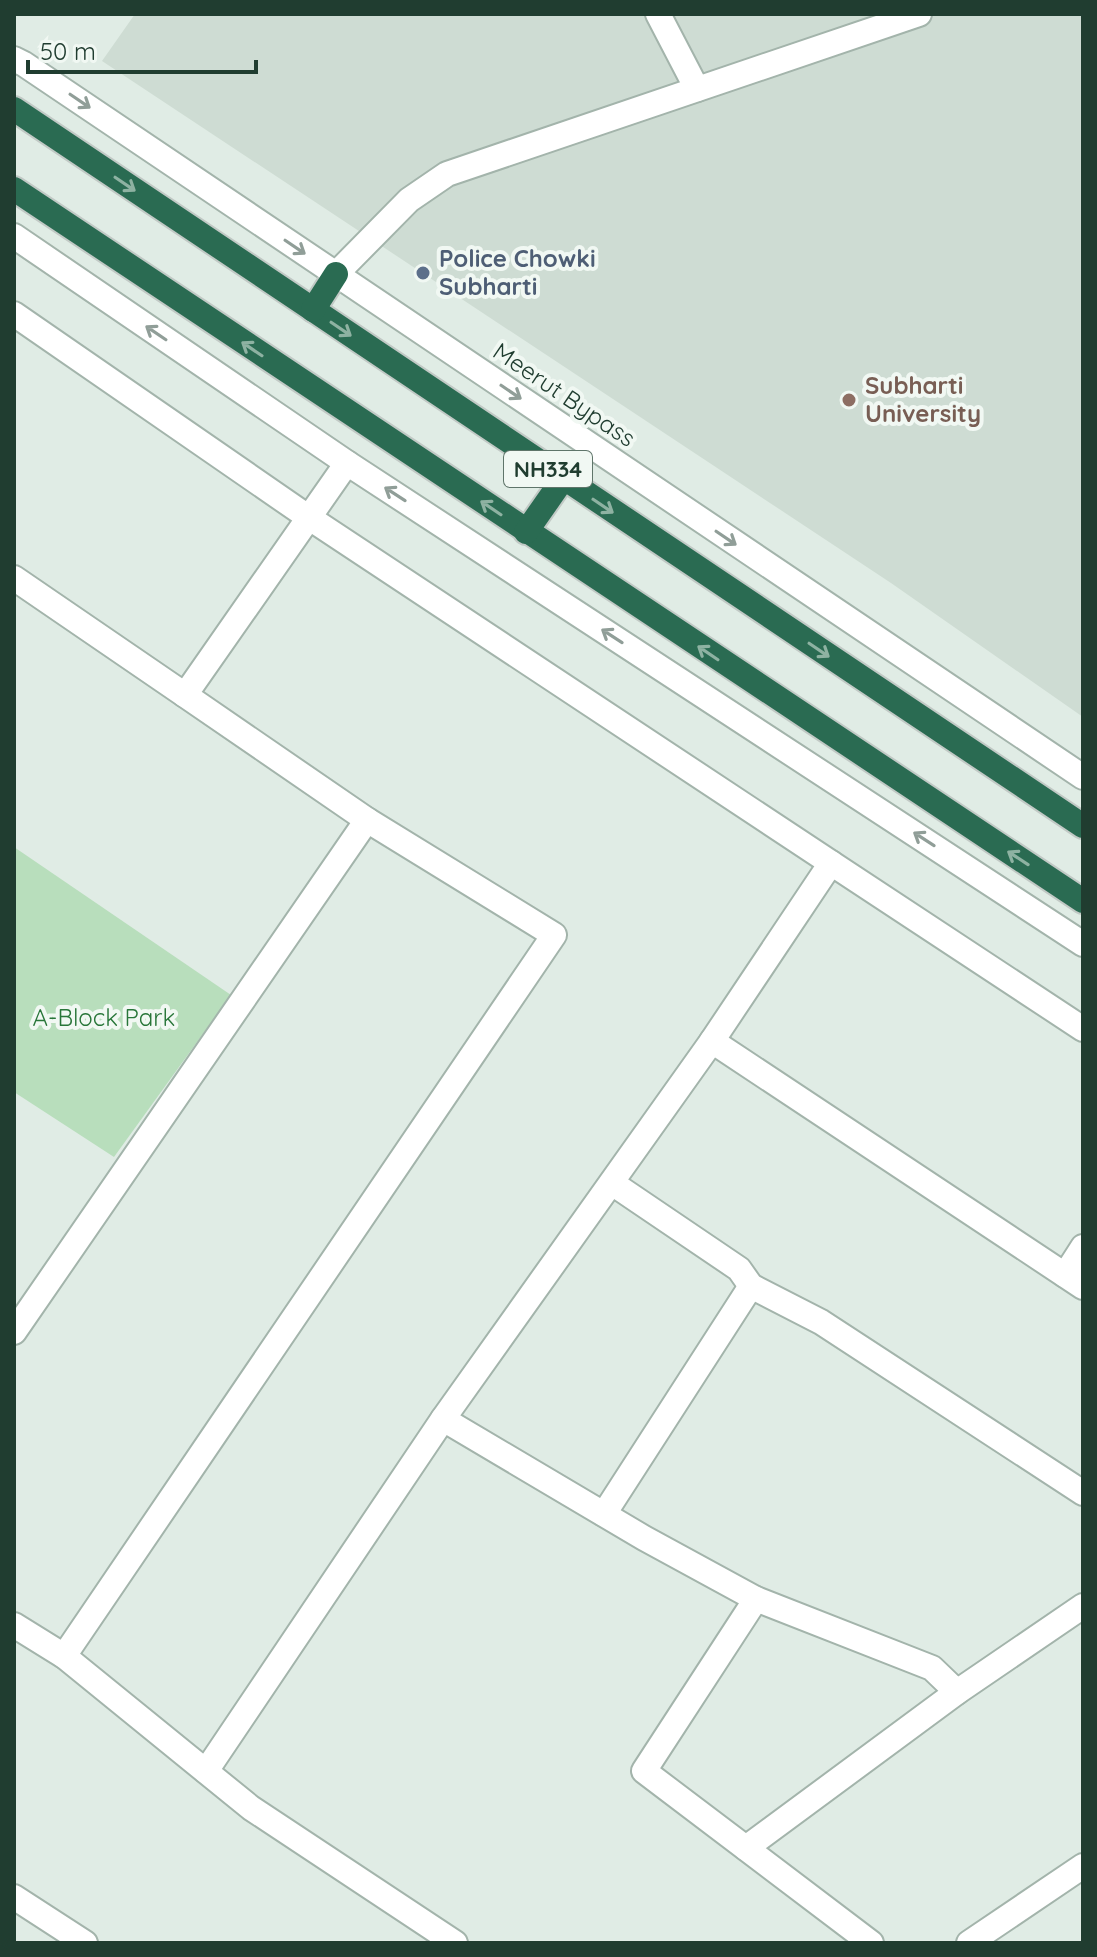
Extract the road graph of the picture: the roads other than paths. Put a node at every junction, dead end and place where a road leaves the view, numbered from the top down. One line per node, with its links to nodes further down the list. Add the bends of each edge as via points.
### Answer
1 (658, 14): 4 (street)
2 (919, 14): 4 (street)
3 (14, 59): 8 (street, Meerut Bypass, one-way to 8)
4 (697, 89): 8 (street, via 447,174 409,200)
5 (14, 109): 9 (highway, NH334, one-way to 9)
6 (14, 189): 14 (highway, NH334, one-way to 6)
7 (14, 236): 11 (street, one-way to 7)
8 (336, 274): 9 (highway); 17 (street, Meerut Bypass, one-way to 17)
9 (313, 310): 12 (highway, NH334, one-way to 12)
10 (14, 314): 13 (street)
11 (347, 463): 13 (street); 22 (street, one-way to 11)
12 (563, 479): 14 (highway); 19 (highway, NH334, one-way to 19)
13 (308, 517): 16 (street); 20 (street)
14 (526, 532): 21 (highway, NH334, one-way to 14)
15 (14, 578): 16 (street)
16 (185, 695): 18 (street)
17 (1083, 777)
18 (367, 820): 29 (street); 36 (street, via 554,935)
19 (1083, 826)
20 (831, 863): 23 (street); 24 (street)
21 (1083, 901)
22 (1083, 944)
23 (1083, 1029)
24 (712, 1041): 25 (street); 27 (street)
25 (612, 1183): 28 (street, via 739,1269); 30 (street)
26 (1083, 1247): 27 (street)
27 (1074, 1281)
28 (751, 1286): 31 (street, via 821,1322); 32 (street)
29 (14, 1332)
30 (443, 1419): 32 (street); 38 (street)
31 (1083, 1493)
32 (604, 1514): 33 (street)
33 (756, 1599): 37 (street, via 932,1668); 39 (street, via 644,1771)
34 (1083, 1606): 37 (street)
35 (14, 1625): 36 (street)
36 (64, 1656): 38 (street)
37 (957, 1692): 39 (street)
38 (206, 1771): 43 (street, via 251,1808)
39 (746, 1848): 44 (street)
40 (1083, 1866): 45 (street)
41 (14, 1897): 42 (street)
42 (85, 1943)
43 (455, 1943)
44 (871, 1943)
45 (969, 1943)

